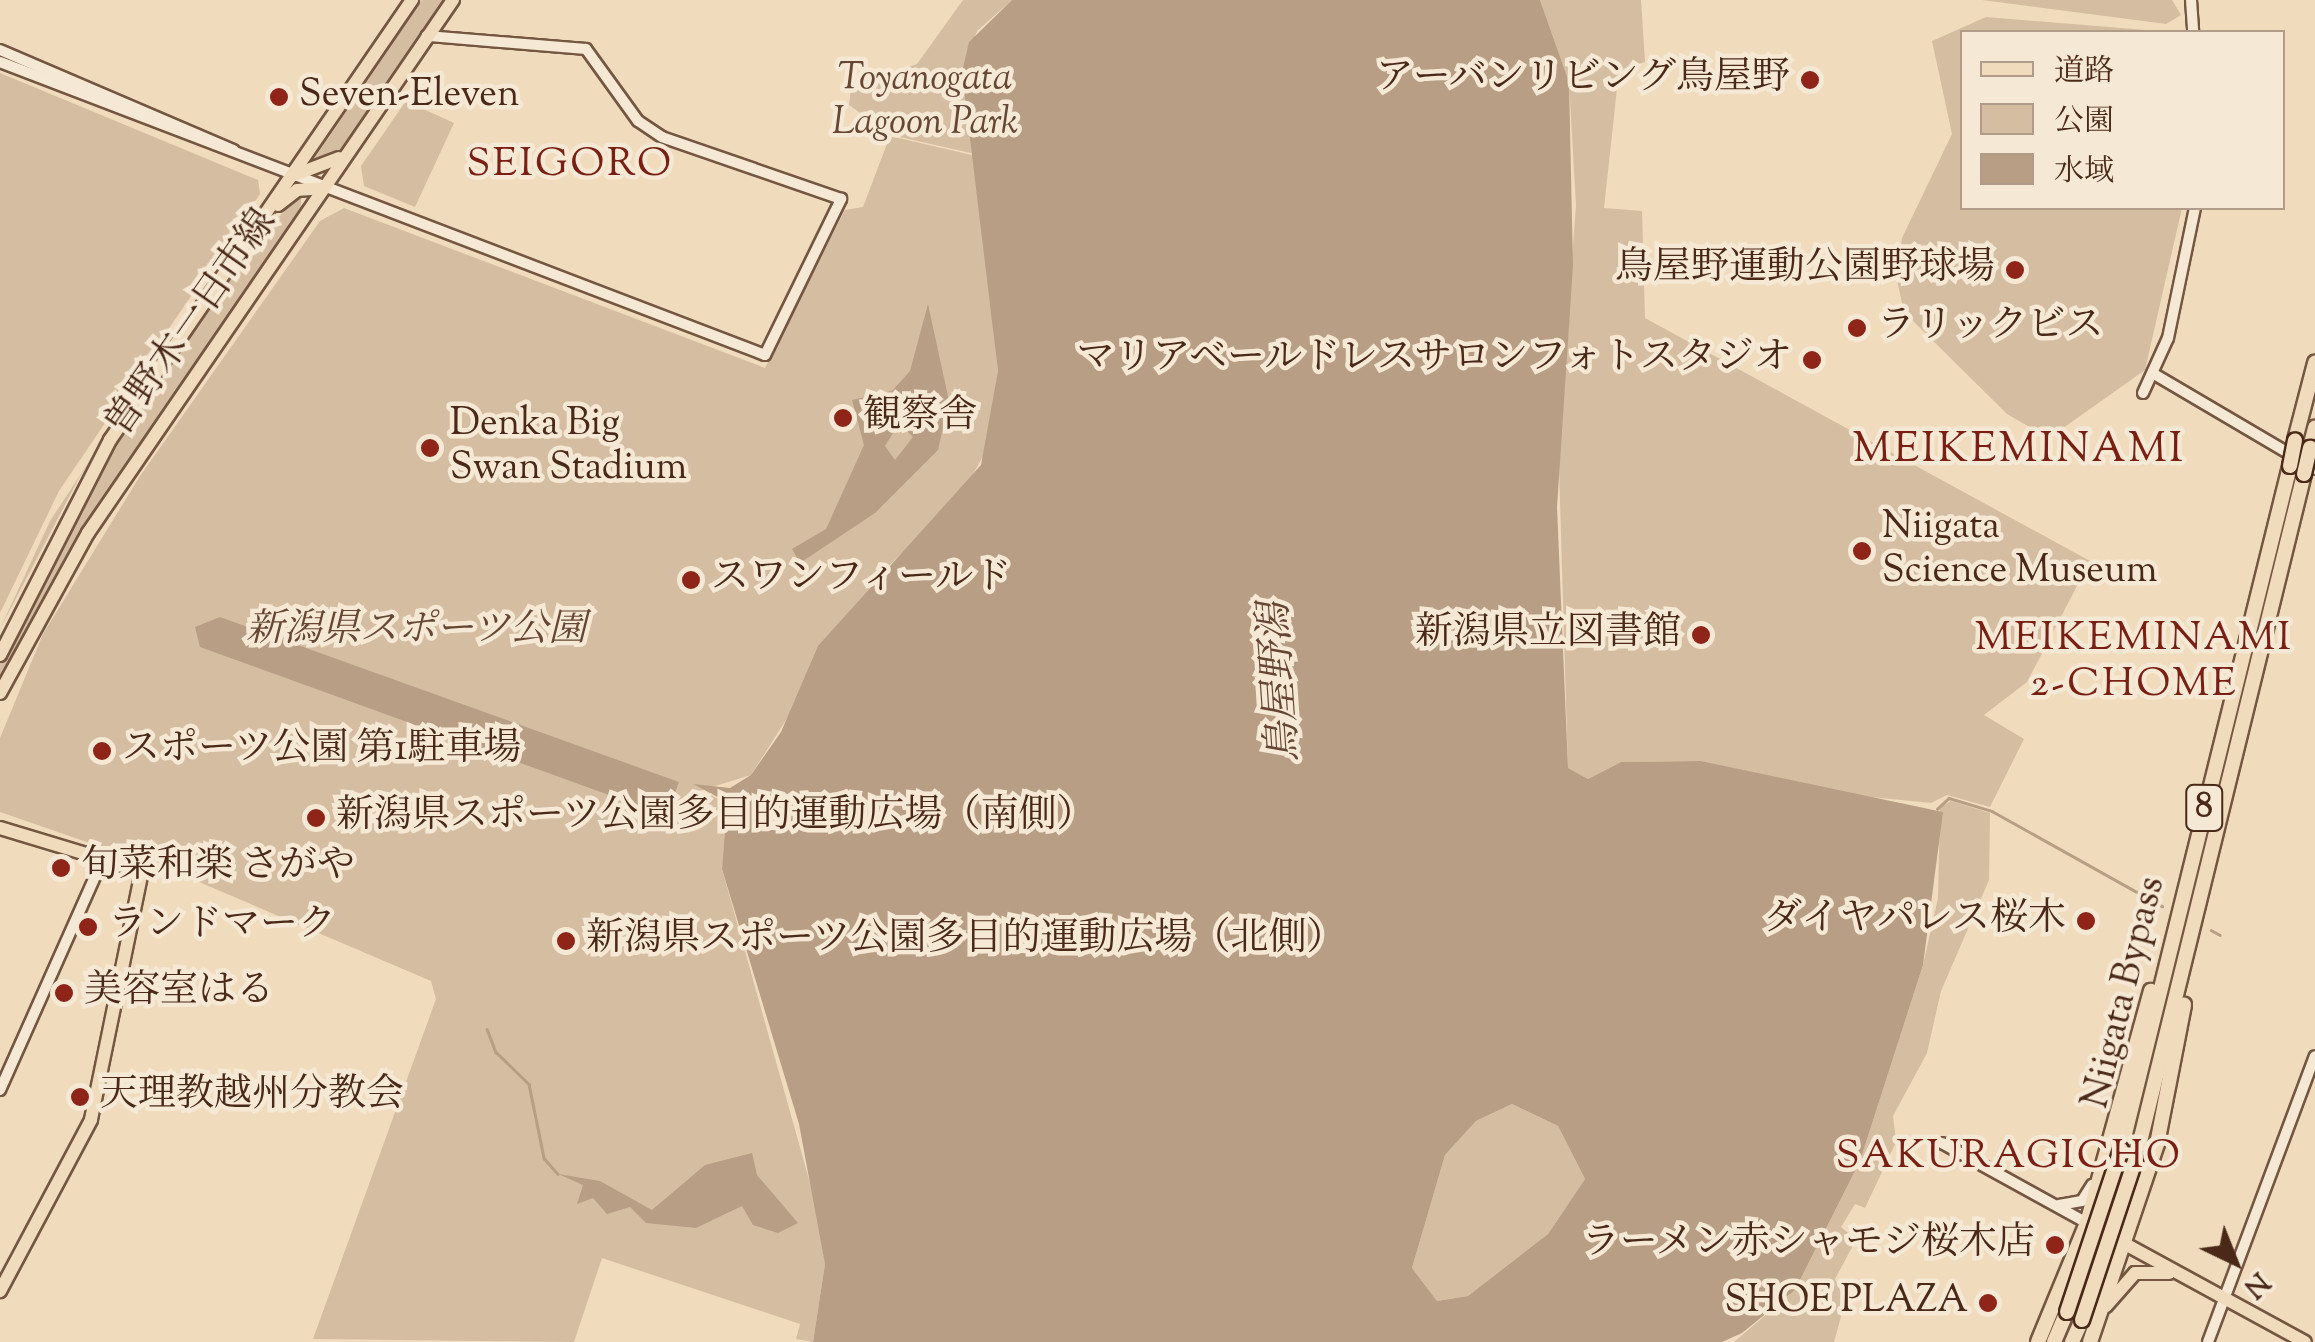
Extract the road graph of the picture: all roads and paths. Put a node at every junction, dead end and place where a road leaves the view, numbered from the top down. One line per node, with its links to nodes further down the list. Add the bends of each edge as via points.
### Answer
1 (412, 0): 10 (main road, 曽野木一日市線)
2 (452, 0): 5 (main road, 曽野木一日市線)
3 (2192, 0): 4 (street)
4 (2193, 30)
5 (426, 36): 8 (main road, 曽野木一日市線); 11 (street, via 586,49 638,120 662,137 841,199 765,355)
6 (0, 50): 9 (street)
7 (0, 62): 9 (street)
8 (348, 152): 10 (main road); 11 (main road, 曽野木一日市線)
9 (238, 154): 10 (street)
10 (292, 176): 11 (street); 13 (main road, 曽野木一日市線)
11 (324, 188): 13 (main road, via 296,190); 20 (main road, 曽野木一日市線, via 88,533)
12 (2195, 210): 15 (street)
13 (264, 216): 19 (main road, 曽野木一日市線, via 89,474)
14 (2315, 363): 23 (highway, Niigata Bypass / 8, bridge)
15 (2154, 374): 16 (street); 18 (street)
16 (2143, 393)
17 (2315, 428): 18 (highway, Niigata Bypass / 8, bridge)
18 (2310, 471): 24 (highway, Niigata Bypass / 8)
19 (0, 654)
20 (0, 693)
21 (0, 828): 22 (main road)
22 (102, 861): 26 (street); 35 (main road, via 142,871 91,1120)
23 (2186, 882): 29 (highway); 39 (highway, Niigata Bypass / 8, bridge, via 2121,1150)
24 (2192, 950): 28 (highway); 37 (highway, Niigata Bypass / 8, bridge)
25 (2315, 1056): 36 (street)
26 (0, 1090)
27 (1942, 1143): 30 (street)
28 (2150, 1165): 31 (highway, via 2118,1223); 32 (highway)
29 (2100, 1175): 30 (street, via 2082,1201); 31 (highway)
30 (2053, 1204): 31 (street)
31 (2087, 1223): 32 (main road); 34 (highway)
32 (2126, 1245): 33 (main road); 34 (highway, via 2098,1252); 37 (highway)
33 (2177, 1274): 36 (main road); 37 (main road, via 2135,1273)
34 (2062, 1286): 38 (highway)
35 (0, 1291)
36 (2224, 1300): 42 (street); 43 (main road)
37 (2090, 1320): 40 (highway, Niigata Bypass / 8); 41 (highway)
38 (2038, 1342)
39 (2054, 1342)
40 (2072, 1342)
41 (2090, 1342)
42 (2208, 1342)
43 (2305, 1342)

